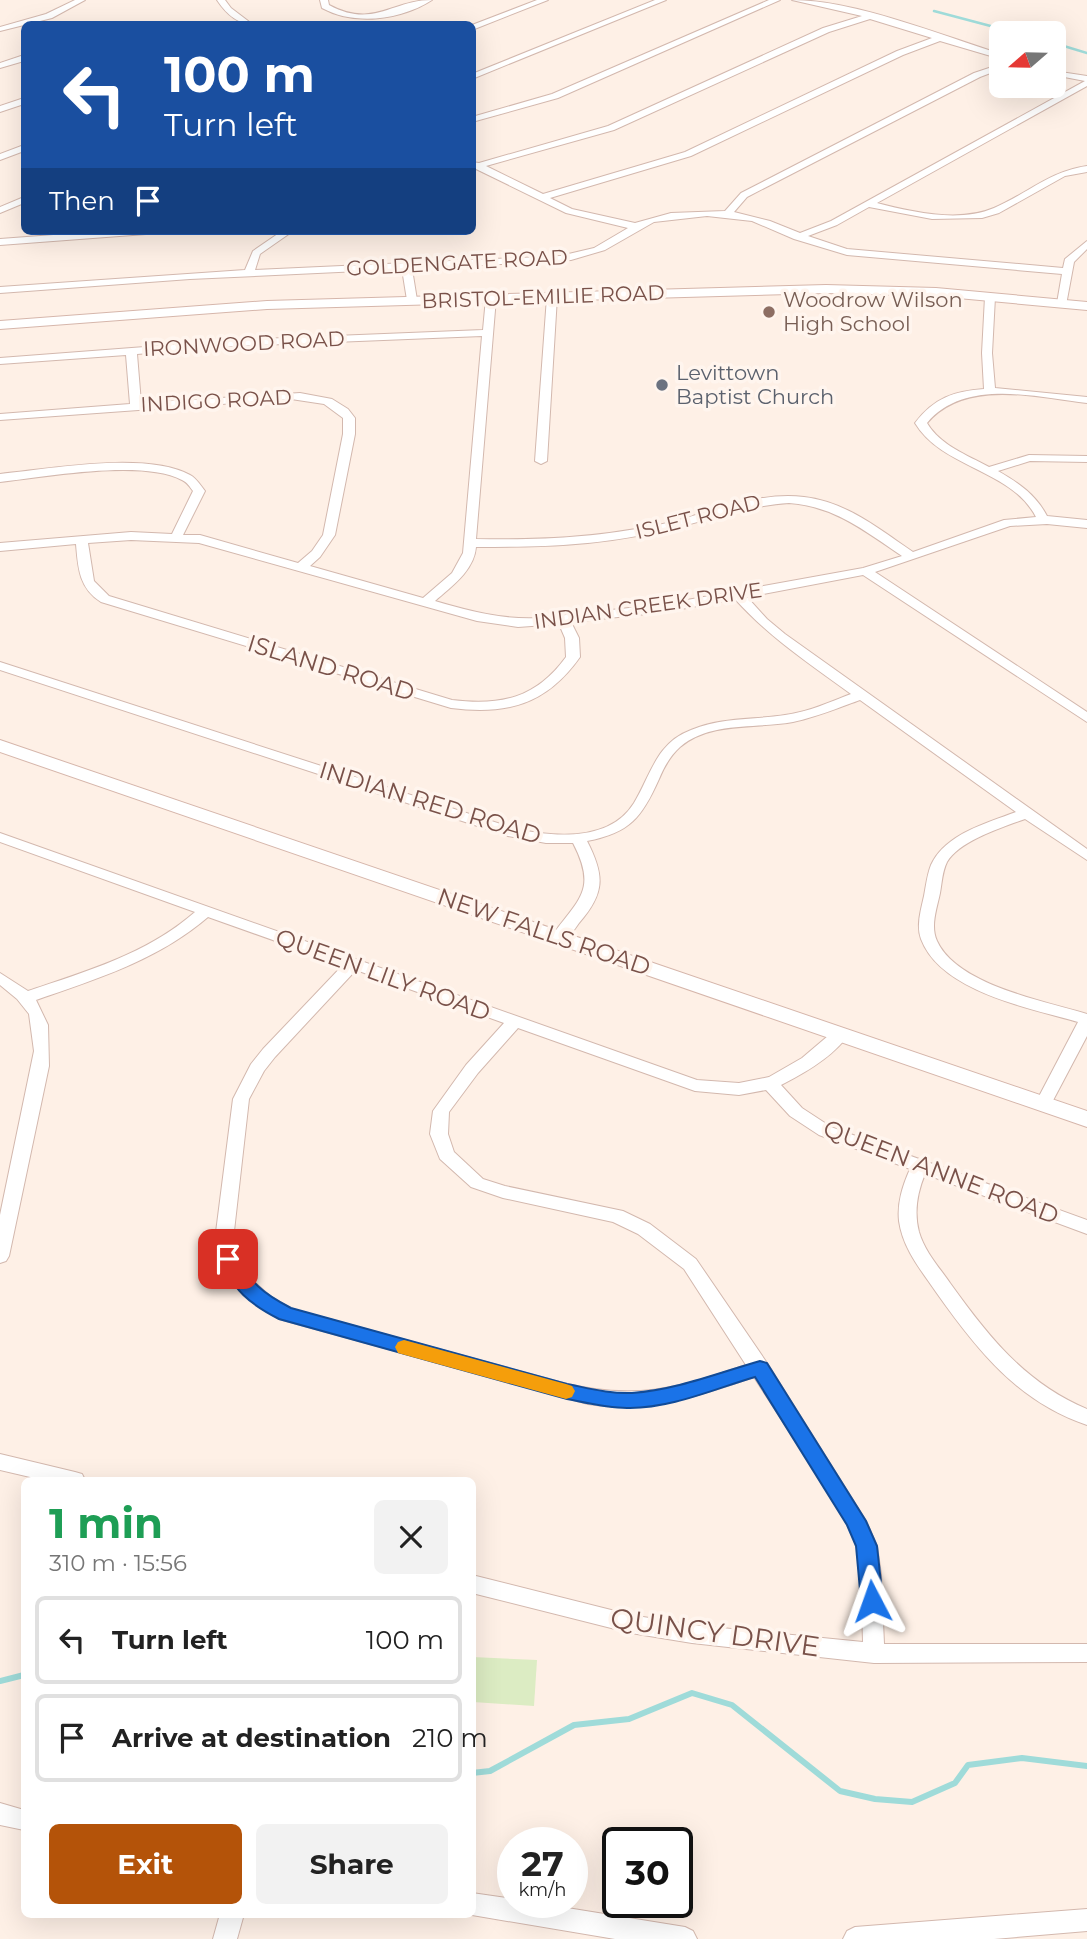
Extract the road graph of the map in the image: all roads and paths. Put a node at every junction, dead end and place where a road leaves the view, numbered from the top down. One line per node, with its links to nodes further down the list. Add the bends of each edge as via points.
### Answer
1 (80, 0): 10 (street)
2 (221, 0): 13 (street)
3 (324, 0): 4 (street, via 336,13 364,18)
4 (428, 0)
5 (544, 0): 15 (street)
6 (662, 0): 22 (street)
7 (776, 0): 27 (street, via 541,102)
8 (796, 0): 9 (street)
9 (870, 16): 17 (street); 30 (street, via 826,30 611,128)
10 (39, 19): 11 (street); 12 (street)
11 (31, 21)
12 (47, 21)
13 (244, 21)
14 (21, 24): 16 (street)
15 (476, 26)
16 (0, 29)
17 (940, 38): 18 (street); 33 (street, via 688,154)
18 (989, 53)
19 (21, 59): 20 (street)
20 (0, 66)
21 (989, 70): 37 (street, via 744,195)
22 (476, 75)
23 (1066, 76): 24 (street)
24 (1087, 81): 35 (street)
25 (21, 102): 26 (street)
26 (0, 109)
27 (476, 119)
28 (21, 149): 29 (street)
29 (0, 157)
30 (476, 165)
31 (476, 166): 33 (street)
32 (1087, 169): 35 (street, via 1063,173 997,211 980,215 914,213)
33 (541, 198): 38 (street, via 569,211)
34 (21, 201): 36 (street)
35 (869, 204): 41 (street)
36 (0, 210)
37 (729, 214): 38 (street, GOLDENGATE ROAD, via 674,216); 41 (street, GOLDENGATE ROAD, via 757,219)
38 (634, 226): 44 (street, GOLDENGATE ROAD, via 600,249 560,260)
39 (93, 235): 42 (street)
40 (282, 235): 46 (street, via 256,253)
41 (797, 237): 45 (street, GOLDENGATE ROAD, via 854,252)
42 (0, 242)
43 (1087, 244): 45 (street, via 1073,255)
44 (407, 267): 46 (street, GOLDENGATE ROAD); 51 (street)
45 (1066, 271): 52 (street)
46 (249, 273): 47 (street, GOLDENGATE ROAD)
47 (0, 290)
48 (552, 297): 49 (street, BRISTOL-EMILIE ROAD, via 862,289); 50 (street, BRISTOL-EMILIE ROAD); 63 (street)
49 (990, 297): 52 (street, BRISTOL-EMILIE ROAD); 58 (street, via 986,353)
50 (491, 298): 51 (street, BRISTOL-EMILIE ROAD); 55 (street)
51 (412, 300): 54 (street, BRISTOL-EMILIE ROAD, via 235,307)
52 (1062, 303): 53 (street, BRISTOL-EMILIE ROAD)
53 (1087, 306)
54 (0, 325)
55 (489, 333): 56 (street, IRONWOOD ROAD); 70 (street)
56 (131, 351): 57 (street, IRONWOOD ROAD); 60 (street)
57 (0, 361)
58 (990, 391): 59 (street); 64 (street, via 950,398 921,423 930,436)
59 (1087, 400)
60 (136, 405): 61 (street, INDIGO ROAD); 73 (street, INDIGO ROAD, via 294,396 321,400 345,412 349,434 328,535)
61 (0, 417)
62 (1087, 459): 64 (street, via 1030,458)
63 (541, 461)
64 (986, 471): 66 (street, via 1025,494 1041,510)
65 (0, 478): 68 (street, via 118,468 180,473 193,480 199,491)
66 (1043, 520): 67 (street, INDIAN CREEK DRIVE); 72 (street, INDIAN CREEK DRIVE, via 1008,523)
67 (1087, 524)
68 (176, 537): 69 (street, INDIAN CREEK DRIVE); 73 (street, INDIAN CREEK DRIVE)
69 (82, 540): 71 (street, INDIAN CREEK DRIVE); 77 (street, ISLAND ROAD, via 85,580 105,599 451,704 491,707 526,700 543,691 573,657 572,638)
70 (470, 543): 72 (street, ISLET ROAD, via 594,540 781,499 839,511); 76 (street, via 464,566)
71 (0, 547)
72 (912, 557): 74 (street, INDIAN CREEK DRIVE)
73 (302, 566): 76 (street, INDIAN CREEK DRIVE)
74 (865, 571): 75 (street, INDIAN CREEK DRIVE); 80 (street)
75 (739, 596): 77 (street, INDIAN CREEK DRIVE); 79 (street, via 771,630)
76 (426, 602): 77 (street, INDIAN CREEK DRIVE, via 518,623)
77 (564, 620)
78 (0, 666): 84 (street, INDIAN RED ROAD, via 513,833 549,840)
79 (862, 695): 82 (street); 84 (street, INDIAN RED ROAD, via 803,715 717,726 682,738 665,753 634,813 609,830)
80 (1087, 718)
81 (0, 746): 87 (street, NEW FALLS ROAD)
82 (1027, 813): 85 (street); 91 (street, via 974,836 943,856 926,918 928,937 958,974)
83 (0, 836): 86 (street, QUEEN LILY ROAD)
84 (578, 839): 87 (street, via 595,878 582,910)
85 (1087, 856)
86 (205, 911): 88 (street, QUEEN LILY ROAD); 90 (street, via 158,948)
87 (559, 937): 93 (street, NEW FALLS ROAD)
88 (353, 964): 92 (street, QUEEN LILY ROAD); 100 (street, via 269,1053 241,1099 225,1240 237,1277 257,1299 286,1314 606,1399 663,1397)
89 (0, 978): 90 (street)
90 (27, 997): 99 (street, via 41,1022 43,1055)
91 (1087, 1020): 95 (street)
92 (514, 1022): 94 (street, QUEEN LILY ROAD, via 695,1085 729,1089); 100 (street, via 441,1111 439,1134 446,1154 477,1183 598,1210 644,1229 690,1264)
93 (841, 1034): 94 (street, via 793,1074); 95 (street, NEW FALLS ROAD)
94 (770, 1083): 97 (street, QUEEN ANNE ROAD, via 796,1112 825,1131)
95 (1043, 1104): 96 (street, NEW FALLS ROAD)
96 (1087, 1119)
97 (920, 1167): 98 (street, QUEEN ANNE ROAD); 101 (street, via 905,1212 920,1255 1003,1367 1048,1401)
98 (1087, 1227)
99 (0, 1256)
100 (760, 1368): 106 (street, via 828,1474 867,1546)
101 (1087, 1417)
102 (0, 1462): 103 (street)
103 (62, 1477)
104 (476, 1585): 106 (street, QUINCY DRIVE, via 631,1624)
105 (1087, 1653): 106 (street, QUINCY DRIVE)
106 (874, 1654)
107 (0, 1814): 108 (street)
108 (21, 1819)
109 (476, 1905): 114 (street)
110 (231, 1918): 113 (street)
111 (1087, 1920): 112 (street)
112 (1036, 1932): 115 (street)
113 (225, 1939)
114 (685, 1939)
115 (855, 1939)

